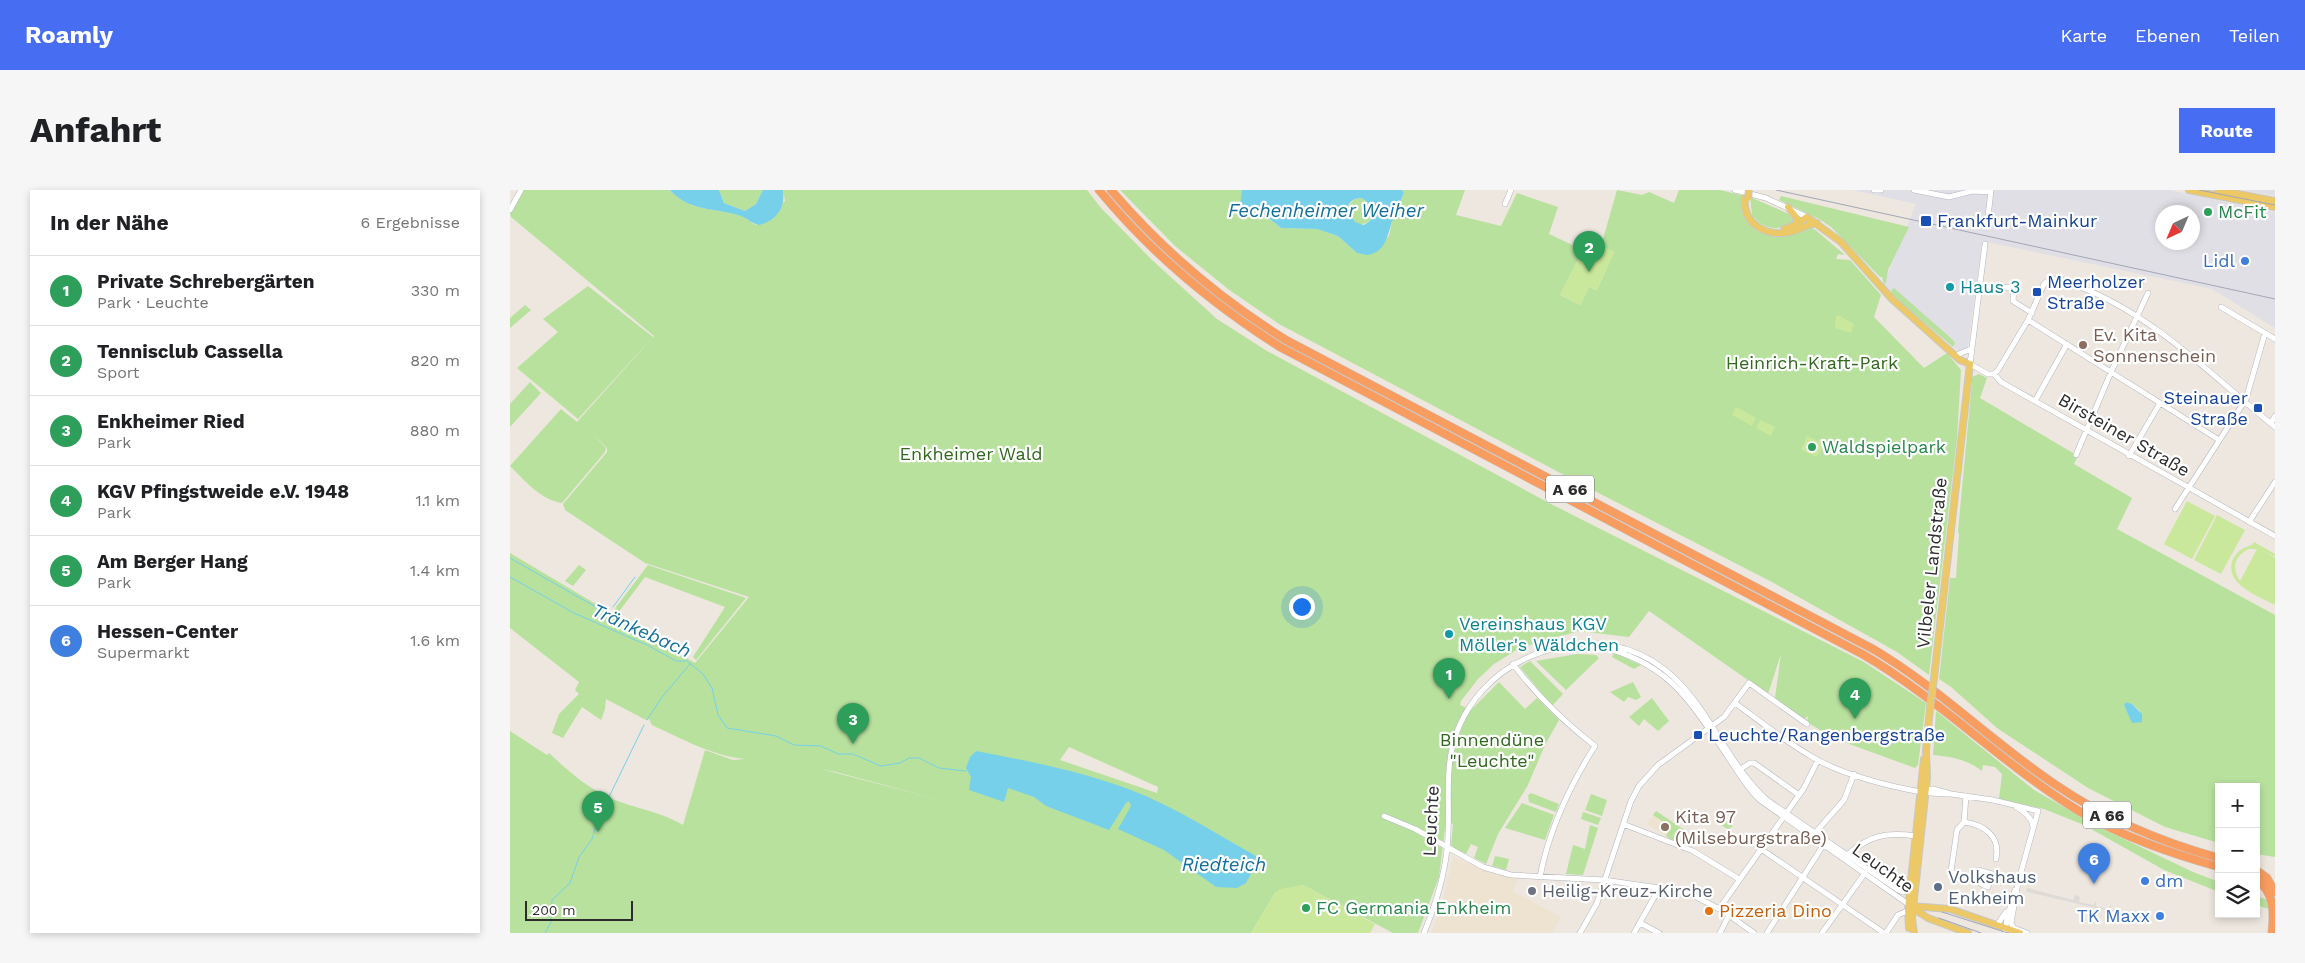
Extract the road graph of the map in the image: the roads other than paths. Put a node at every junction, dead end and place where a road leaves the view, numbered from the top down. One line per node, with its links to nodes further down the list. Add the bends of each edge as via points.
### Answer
1 (522, 190): 17 (street)
2 (1099, 190): 78 (highway, A 66, via 1179,272 1230,313 1280,347 1864,655 1905,680 2048,791 2099,822 2165,851)
3 (1111, 190): 76 (highway, A 66, via 1185,266 1235,307 1286,340 1873,650 1926,684 2049,780 2100,812 2154,837)
4 (1511, 190): 14 (street)
5 (1735, 190): 15 (street)
6 (1874, 190): 7 (street)
7 (1881, 190)
8 (1914, 190): 11 (street, via 1949,197 1972,191)
9 (2189, 190): 16 (main road)
10 (2218, 190): 13 (main road)
11 (1991, 191): 21 (street)
12 (1747, 194): 20 (main road, via 1744,207 1758,228 1778,233)
13 (2275, 201)
14 (1505, 204)
15 (1788, 207): 18 (street); 20 (main road)
16 (2275, 207)
17 (510, 210)
18 (1807, 216): 19 (main road); 20 (main road)
19 (1817, 223): 20 (main road); 33 (main road, via 1849,250 1892,299)
20 (1798, 226)
21 (1987, 226)
22 (1985, 244): 23 (street, Vilbeler Landstraße)
23 (1979, 284): 26 (street, via 2014,288 2013,301); 32 (street, Vilbeler Landstraße)
24 (2148, 293): 27 (street)
25 (2221, 307): 29 (street)
26 (2032, 313): 27 (street, via 2046,282 2055,279 2076,285); 28 (street)
27 (2137, 315): 36 (street); 40 (street)
28 (2028, 320): 31 (street); 37 (street)
29 (2265, 333): 30 (street); 40 (street)
30 (2275, 339)
31 (2067, 344): 36 (street); 39 (street)
32 (1971, 349): 33 (street); 34 (street, Vilbeler Landstraße)
33 (1960, 357): 34 (main road, Birsteiner Straße); 38 (main road)
34 (1970, 364): 35 (street, Birsteiner Straße); 38 (main road, Vilbeler Landstraße)
35 (1980, 370): 37 (street, Birsteiner Straße); 38 (street)
36 (2111, 372): 41 (street); 44 (street)
37 (1994, 374): 39 (street, Birsteiner Straße)
38 (1968, 378): 57 (main road, Vilbeler Landstraße, bridge)
39 (2035, 401): 44 (street, Birsteiner Straße)
40 (2244, 402): 43 (street); 45 (street)
41 (2160, 403): 45 (street); 47 (street)
42 (2275, 416): 43 (street)
43 (2273, 425)
44 (2086, 430): 46 (street); 47 (street, Birsteiner Straße)
45 (2219, 440): 49 (street)
46 (2076, 455)
47 (2130, 456): 49 (street, Birsteiner Straße)
48 (2275, 482): 51 (street)
49 (2188, 489): 50 (street); 51 (street, Birsteiner Straße)
50 (2175, 508)
51 (2249, 522): 52 (street, Birsteiner Straße)
52 (2275, 536)
53 (1513, 664): 56 (street, Leuchte, via 1553,648 1572,645 1593,644 1626,653 1649,662 1672,682); 73 (street, Leuchte, via 1480,692 1457,732 1449,769); 81 (street, via 1562,720 1595,746 1560,810)
54 (1735, 703): 55 (street, via 1749,683); 56 (street); 58 (street)
55 (1807, 724)
56 (1710, 728): 59 (street, Leuchte); 68 (street, via 1646,776 1634,793)
57 (1926, 750): 61 (main road, Vilbeler Landstraße); 61 (main road, Vilbeler Landstraße)
58 (1818, 760): 60 (street); 62 (street)
59 (1739, 770): 62 (street, via 1754,763); 65 (street, Leuchte, via 1757,797)
60 (1854, 774): 61 (street, via 1889,785); 70 (street, via 1844,800)
61 (1928, 791): 63 (street); 71 (main road, Vilbeler Landstraße); 94 (main road, Vilbeler Landstraße)
62 (1799, 795): 65 (street)
63 (1966, 796): 64 (street); 67 (street)
64 (2011, 804): 69 (street, via 2025,813); 69 (street, via 2038,811)
65 (1785, 815): 70 (street, Leuchte); 72 (street, Leuchte); 74 (street)
66 (1384, 816): 73 (street)
67 (1964, 822): 77 (street, via 1978,825 1990,833 1996,845); 85 (street, via 1957,830 1951,871)
68 (1623, 824): 83 (street, via 1693,851); 84 (street)
69 (2033, 826): 87 (street)
70 (1815, 833): 75 (street, Leuchte)
71 (1916, 836): 75 (street, via 1895,833 1874,837); 90 (main road, Vilbeler Landstraße)
72 (1824, 844): 79 (street, Leuchte); 82 (street)
73 (1447, 848): 81 (street, via 1487,868 1511,875); 102 (street, Leuchte, via 1439,891)
74 (1761, 849): 82 (street); 83 (street)
75 (1847, 855): 89 (street, Leuchte)
76 (2215, 857)
77 (1996, 859)
78 (2215, 866)
79 (1865, 873): 89 (street, Leuchte); 93 (street)
80 (2260, 873): 91 (highway)
81 (1540, 877): 84 (street)
82 (1802, 877): 93 (street); 108 (street)
83 (1740, 879): 95 (street)
84 (1604, 880): 88 (street); 103 (street, via 1597,903)
85 (1976, 880)
86 (2260, 883): 115 (highway, via 2272,902)
87 (2018, 884): 92 (street); 114 (street, via 2011,923 2014,928)
88 (1660, 888): 95 (street, via 1689,892); 98 (street)
89 (1892, 889): 90 (street, Leuchte, via 1901,892); 94 (street, Leuchte)
90 (1910, 889): 94 (main road, Vilbeler Landstraße)
91 (2275, 892)
92 (2011, 903): 99 (street); 101 (street)
93 (1842, 904): 109 (street); 110 (street)
94 (1910, 907): 97 (main road); 99 (main road, via 1950,909); 100 (main road, Vilbeler Landstraße); 110 (street, via 1899,914); 111 (main road, Vilbeler Landstraße)
95 (1719, 909): 96 (street)
96 (1729, 915): 106 (street); 107 (street)
97 (1922, 915): 100 (main road, via 1916,919); 112 (main road)
98 (1640, 923): 104 (street); 105 (street)
99 (1997, 925): 101 (main road)
100 (1914, 929)
101 (2004, 931): 113 (main road)
102 (1424, 933)
103 (1580, 933)
104 (1634, 933)
105 (1658, 933)
106 (1720, 933)
107 (1754, 933)
108 (1767, 933)
109 (1822, 933)
110 (1885, 933)
111 (1910, 933)
112 (1968, 933)
113 (2020, 933)
114 (2027, 933)
115 (2272, 933)

